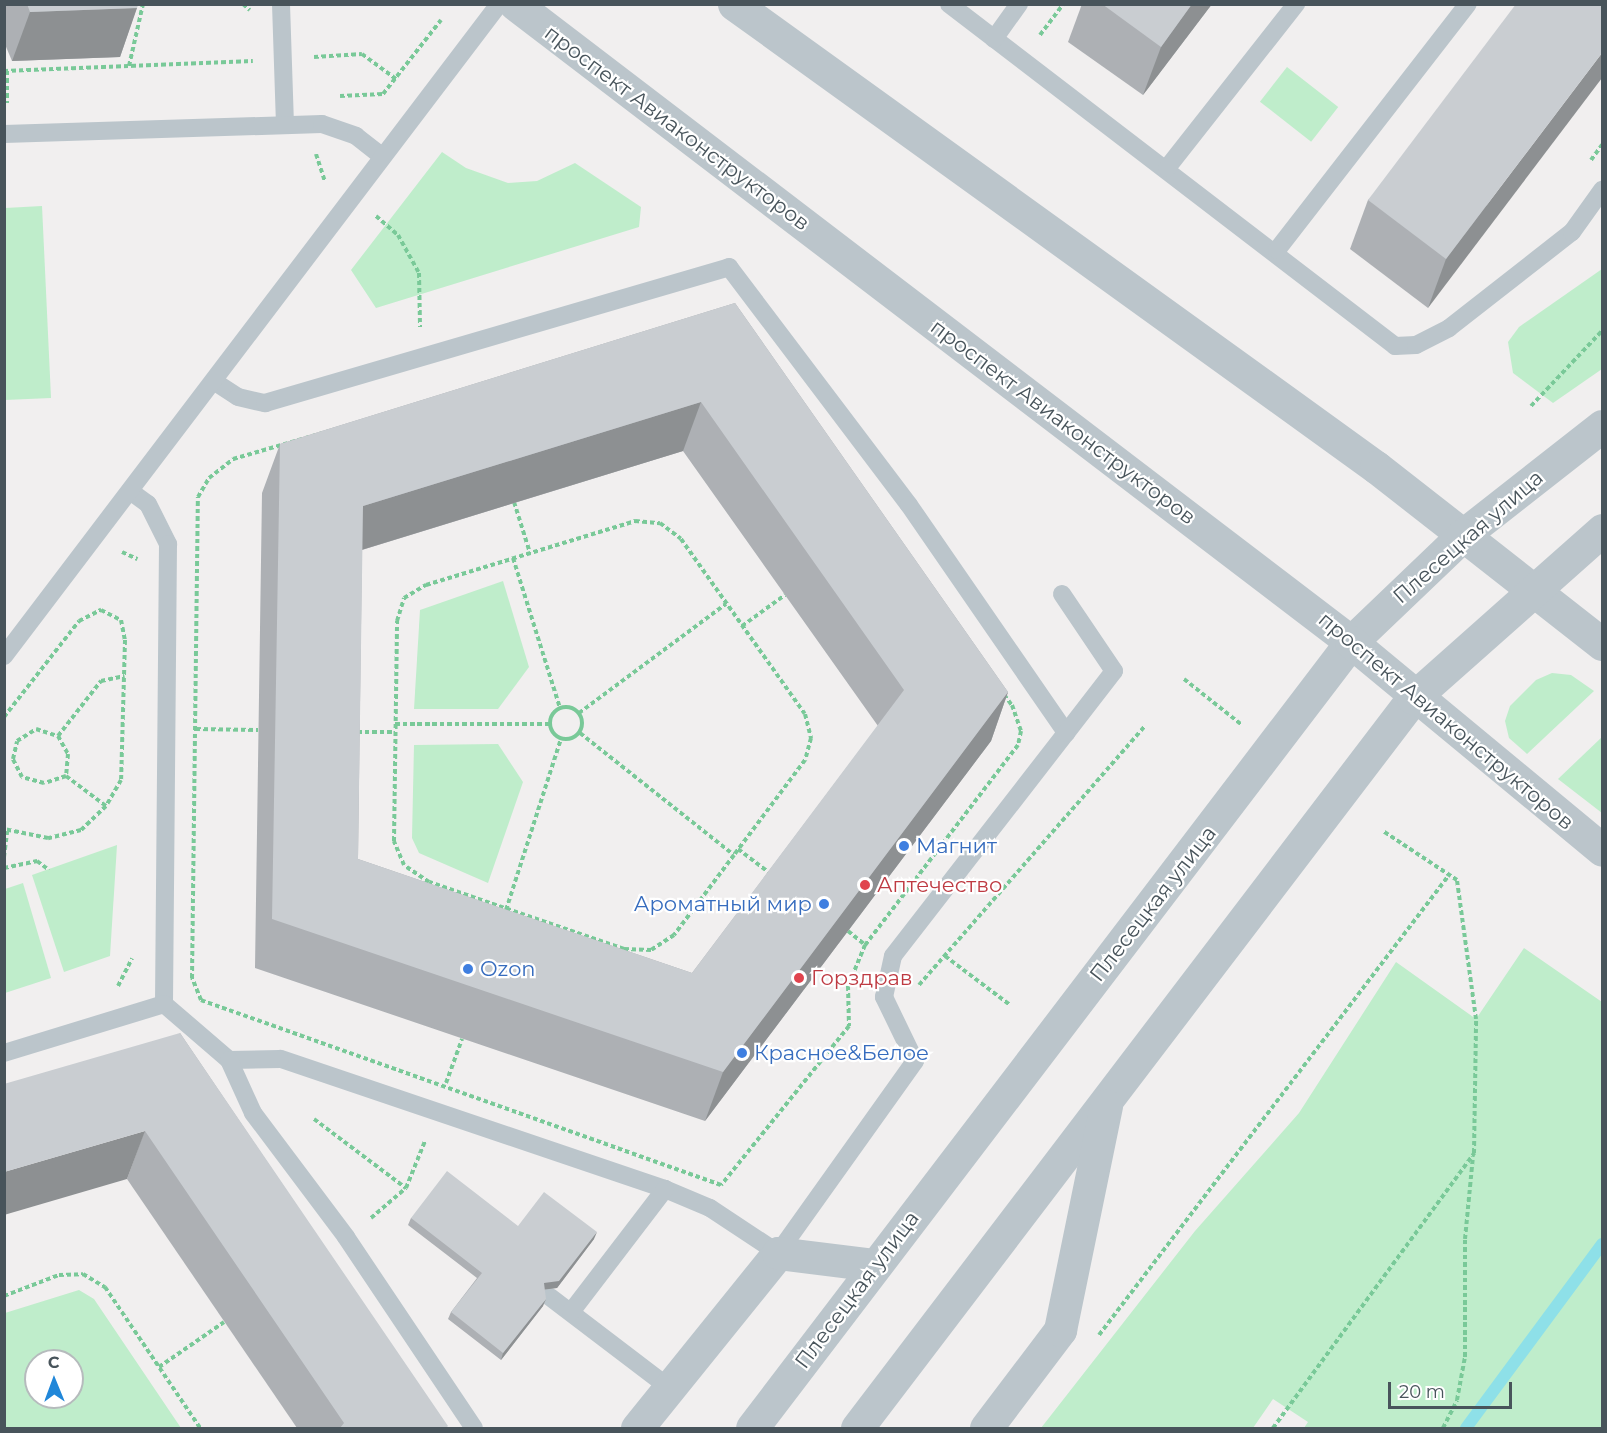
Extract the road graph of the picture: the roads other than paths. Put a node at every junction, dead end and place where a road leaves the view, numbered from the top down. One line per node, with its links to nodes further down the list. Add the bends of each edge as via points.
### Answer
1 (281, 4): 10 (lane)
2 (499, 4): 12 (lane)
3 (515, 4): 23 (street, проспект Авиаконструкторов)
4 (734, 4): 20 (street, via 1376,467)
5 (949, 4): 9 (lane)
6 (1019, 4): 9 (lane)
7 (1296, 4): 13 (lane)
8 (1468, 4): 15 (lane)
9 (994, 39): 13 (lane)
10 (285, 122): 11 (lane); 12 (lane, via 339,130)
11 (4, 134)
12 (380, 155): 16 (lane)
13 (1167, 168): 15 (lane)
14 (1602, 190): 15 (lane, via 1572,232 1449,328 1416,345 1395,346)
15 (1277, 250)
16 (215, 381): 18 (lane); 27 (lane, via 238,397 265,403 729,267 909,505)
17 (1602, 426): 20 (street, Плесецкая улица)
18 (130, 491): 25 (lane); 29 (lane, via 155,513 168,544)
19 (1602, 530): 21 (street)
20 (1463, 536): 21 (street); 23 (street, Плесецкая улица)
21 (1538, 590): 24 (street); 26 (street)
22 (1062, 594): 27 (lane, via 1114,671)
23 (1351, 642): 26 (street, проспект Авиаконструкторов); 35 (street, Плесецкая улица)
24 (1602, 644)
25 (4, 656)
26 (1413, 698): 28 (street, проспект Авиаконструкторов); 32 (street)
27 (1066, 733): 34 (lane, via 892,956 884,997 915,1060)
28 (1602, 850)
29 (164, 1005): 30 (lane); 31 (lane)
30 (4, 1053)
31 (229, 1060): 33 (lane, via 280,1059); 39 (lane, via 253,1113 346,1237)
32 (1106, 1101): 42 (street); 43 (street, via 1060,1330)
33 (665, 1189): 34 (lane, via 710,1208); 37 (lane)
34 (778, 1253): 35 (street); 38 (street)
35 (875, 1265): 41 (street, Плесецкая улица)
36 (549, 1297): 37 (lane)
37 (571, 1312): 38 (lane)
38 (668, 1387): 40 (street)
39 (474, 1428)
40 (637, 1428)
41 (752, 1428)
42 (857, 1428)
43 (986, 1428)

